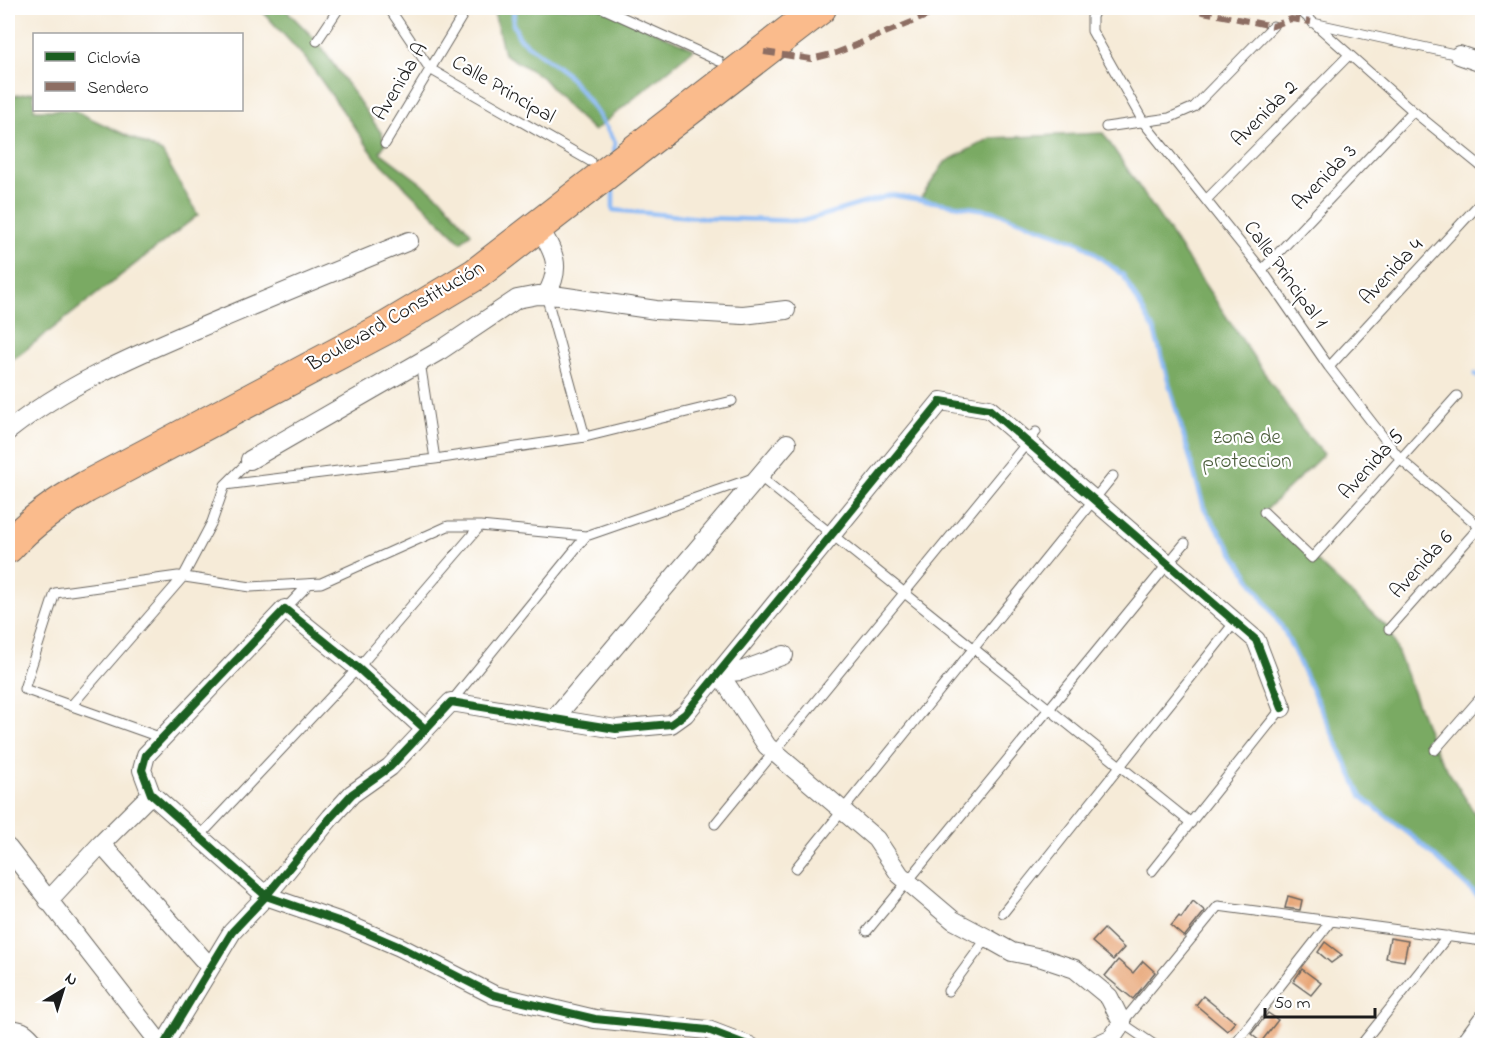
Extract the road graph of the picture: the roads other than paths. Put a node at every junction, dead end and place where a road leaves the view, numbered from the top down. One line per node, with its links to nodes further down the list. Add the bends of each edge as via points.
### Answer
1 (339, 8): 11 (lane)
2 (389, 8): 16 (lane, Calle Principal)
3 (467, 8): 16 (lane, Avenida A)
4 (602, 8): 14 (lane)
5 (787, 8): 14 (highway, Boulevard Constitución)
6 (820, 8): 25 (highway, Boulevard Constitución)
7 (1096, 8): 18 (lane, Calle Principal 1, via 1092,31)
8 (1298, 8): 9 (lane)
9 (1311, 22): 12 (lane); 13 (lane)
10 (1273, 26): 18 (lane, via 1194,107)
11 (317, 41)
12 (1349, 55): 17 (lane); 23 (lane, Avenida 2)
13 (1459, 55): 15 (street)
14 (719, 61): 21 (highway, Boulevard Constitución)
15 (1482, 63)
16 (430, 69): 20 (lane, Avenida A); 21 (lane, Calle Principal)
17 (1413, 111): 22 (lane); 27 (lane, Avenida 3)
18 (1144, 123): 19 (lane); 23 (lane, Calle Principal 1)
19 (1106, 127)
20 (385, 144)
21 (590, 161): 46 (highway, Boulevard Constitución, via 454,263 398,298 66,477)
22 (1482, 167)
23 (1206, 200): 27 (lane, Calle Principal 1)
24 (1482, 201): 31 (lane, Avenida 4)
25 (538, 226): 28 (street, via 552,250 556,267); 52 (highway, Boulevard Constitución, via 476,273 386,328 55,505)
26 (409, 241): 34 (street, via 112,366)
27 (1262, 270): 31 (lane, Calle Principal 1)
28 (546, 295): 29 (street, via 656,310 743,315); 30 (street, via 517,299); 35 (lane)
29 (786, 310)
30 (420, 362): 38 (lane); 39 (street)
31 (1329, 367): 40 (lane, Calle Principal 1)
32 (1457, 396): 40 (lane, Avenida 5)
33 (732, 401): 35 (lane)
34 (8, 431)
35 (585, 437): 38 (lane)
36 (1032, 437): 44 (street); 49 (street, via 989,408 941,401); 56 (lane)
37 (787, 442): 41 (street)
38 (435, 459): 43 (lane)
39 (250, 460): 43 (lane)
40 (1401, 460): 45 (lane, Avenida 5, via 1312,558); 48 (lane, Calle Principal 1)
41 (759, 476): 49 (lane); 50 (lane); 69 (street)
42 (1113, 476): 44 (lane)
43 (225, 484): 54 (lane, via 212,522)
44 (1094, 499): 53 (street); 60 (lane)
45 (1264, 512)
46 (8, 519)
47 (480, 526): 50 (lane); 55 (lane, via 448,526 321,583); 62 (lane)
48 (1482, 527): 59 (lane, Avenida 6)
49 (832, 535): 56 (lane); 63 (street)
50 (586, 536): 65 (lane)
51 (1185, 543): 53 (lane)
52 (8, 547)
53 (1168, 563): 58 (street); 68 (lane)
54 (183, 577): 55 (lane, via 250,587); 66 (lane); 66 (lane, via 55,593 24,689)
55 (309, 584): 57 (lane)
56 (904, 593): 60 (lane); 73 (lane)
57 (285, 609): 62 (street); 71 (street)
58 (1235, 622): 67 (street, via 1256,640); 74 (lane)
59 (1389, 629)
60 (974, 648): 68 (lane); 76 (lane)
61 (784, 655): 63 (street, via 741,671)
62 (358, 668): 70 (street); 79 (lane)
63 (719, 673): 69 (street, via 685,714 671,724 616,729); 73 (street)
64 (1482, 696): 72 (lane)
65 (451, 702): 69 (street); 70 (street)
66 (71, 706): 71 (lane)
67 (1282, 708): 77 (lane)
68 (1049, 709): 74 (lane); 84 (lane)
69 (553, 720)
70 (425, 729): 85 (street, via 390,767 352,794)
71 (162, 738): 75 (street, via 146,755 142,771)
72 (1435, 750)
73 (773, 752): 76 (street); 78 (lane)
74 (1120, 766): 77 (lane); 87 (lane)
75 (151, 794): 79 (street); 80 (street)
76 (842, 811): 82 (lane); 84 (street, via 876,839)
77 (1191, 823): 83 (lane)
78 (715, 824)
79 (200, 837): 85 (street)
80 (101, 844): 86 (street); 93 (street)
81 (8, 848): 86 (street)
82 (796, 868)
83 (1152, 871)
84 (907, 882): 89 (lane); 91 (street, via 953,920)
85 (266, 896): 93 (street, via 232,932); 100 (street, via 400,947 494,995 595,1019 708,1030)
86 (48, 901): 99 (street)
87 (1003, 913)
88 (1331, 921): 90 (lane); 96 (lane, via 1218,906); 103 (lane)
89 (867, 931)
90 (1448, 936): 92 (lane); 104 (lane)
91 (987, 938): 94 (lane); 96 (street, via 1012,952 1076,969 1109,997)
92 (1482, 941)
93 (210, 968): 99 (street)
94 (948, 991)
95 (1482, 1020): 105 (street)
96 (1122, 1023): 101 (street, via 1112,1038); 102 (lane)
97 (8, 1030): 98 (street, via 19,1029)
98 (38, 1046)
99 (162, 1046)
100 (750, 1046)
101 (1095, 1046)
102 (1156, 1046)
103 (1233, 1046)
104 (1360, 1046)
105 (1463, 1046)

